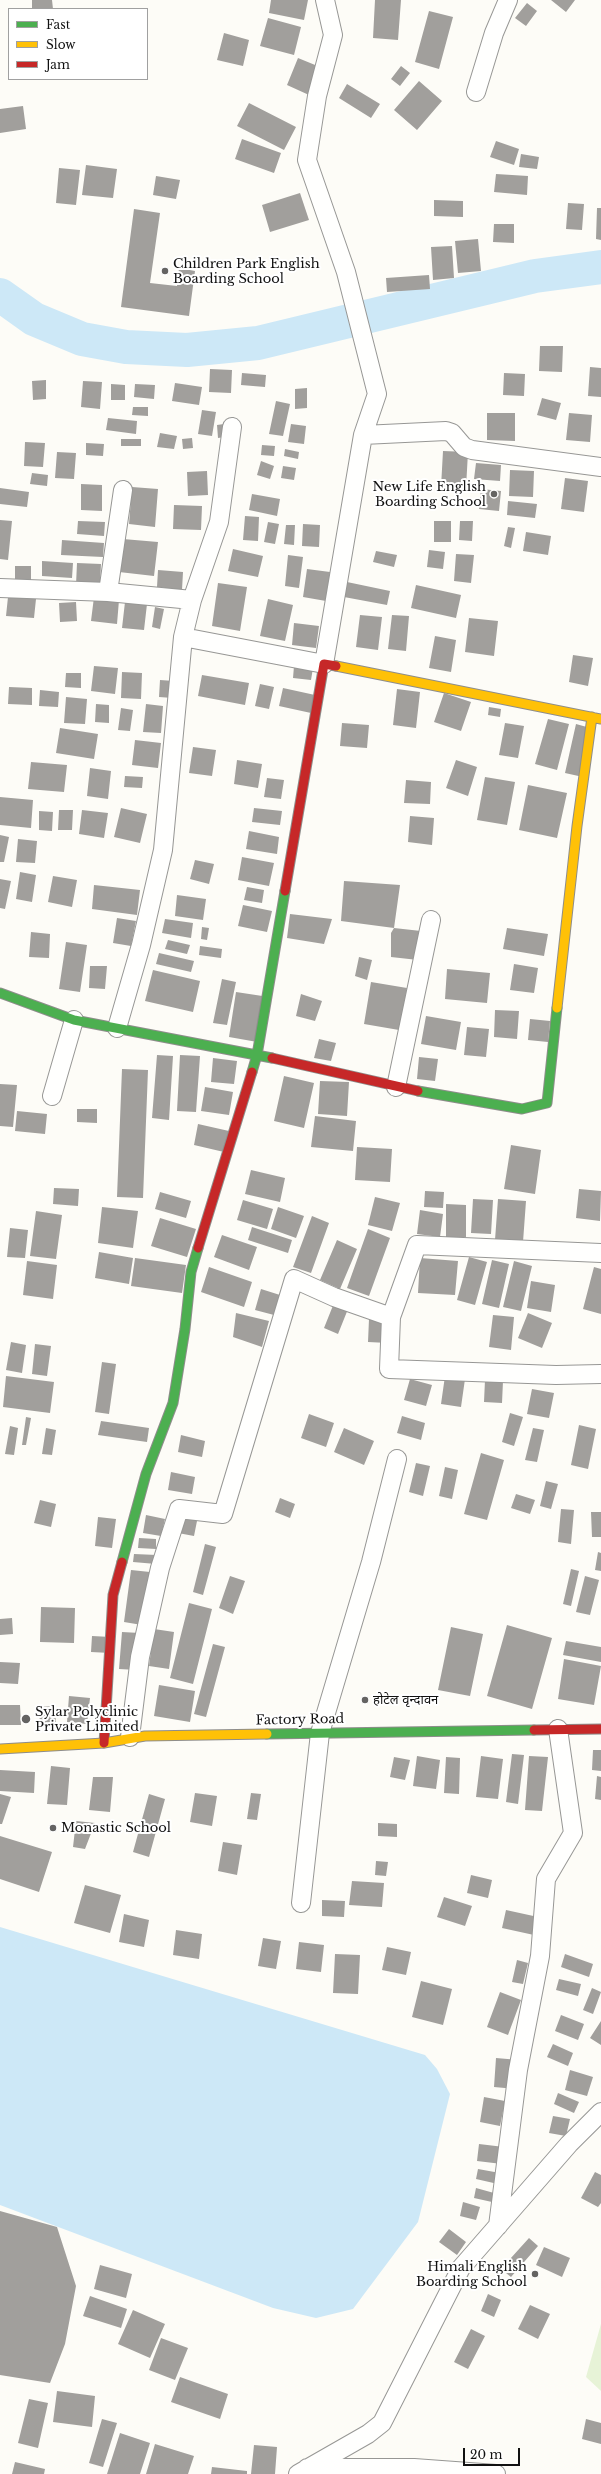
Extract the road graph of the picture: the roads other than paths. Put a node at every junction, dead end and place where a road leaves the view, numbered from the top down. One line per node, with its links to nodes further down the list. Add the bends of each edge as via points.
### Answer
1 (325, 0): 5 (street, via 333,35 317,96 307,160 346,272 377,394)
2 (508, 0): 3 (street, via 494,33)
3 (476, 92)
4 (232, 427): 10 (street, via 219,522)
5 (363, 435): 6 (street, via 446,431 452,433 464,447 472,450); 12 (street)
6 (601, 467)
7 (124, 490): 9 (street)
8 (0, 588): 9 (street)
9 (108, 592): 10 (street)
10 (192, 600): 11 (street)
11 (183, 637): 12 (street); 17 (street, via 163,850 141,945)
12 (324, 664): 13 (street); 18 (street)
13 (597, 718): 19 (street, via 577,826 548,1102 522,1109)
14 (431, 920): 19 (street)
15 (0, 993): 16 (street)
16 (74, 1020): 17 (street); 20 (street)
17 (117, 1028): 18 (street)
18 (257, 1055): 19 (street); 29 (street, via 191,1272 173,1403 146,1474 113,1595)
19 (396, 1087)
20 (52, 1096)
21 (601, 1254): 22 (street, via 417,1245)
22 (391, 1317): 23 (street, via 390,1369 556,1375); 28 (street, via 334,1297 294,1279 223,1514 179,1509 160,1568 140,1657)
23 (601, 1374)
24 (397, 1459): 27 (street, via 371,1562)
25 (558, 1729): 26 (street, Factory Road); 27 (street, Factory Road); 33 (street, via 573,1833 546,1879 540,1956 518,2070)
26 (601, 1729)
27 (320, 1733): 28 (street, Factory Road); 31 (street)
28 (130, 1737): 29 (street, Factory Road)
29 (104, 1743): 30 (street, Factory Road)
30 (0, 1749)
31 (301, 1903)
32 (601, 2112): 33 (street, via 569,2144)
33 (498, 2226): 34 (street, via 461,2268 382,2423 368,2434)
34 (301, 2471): 35 (street, via 414,2468)
35 (496, 2474)

